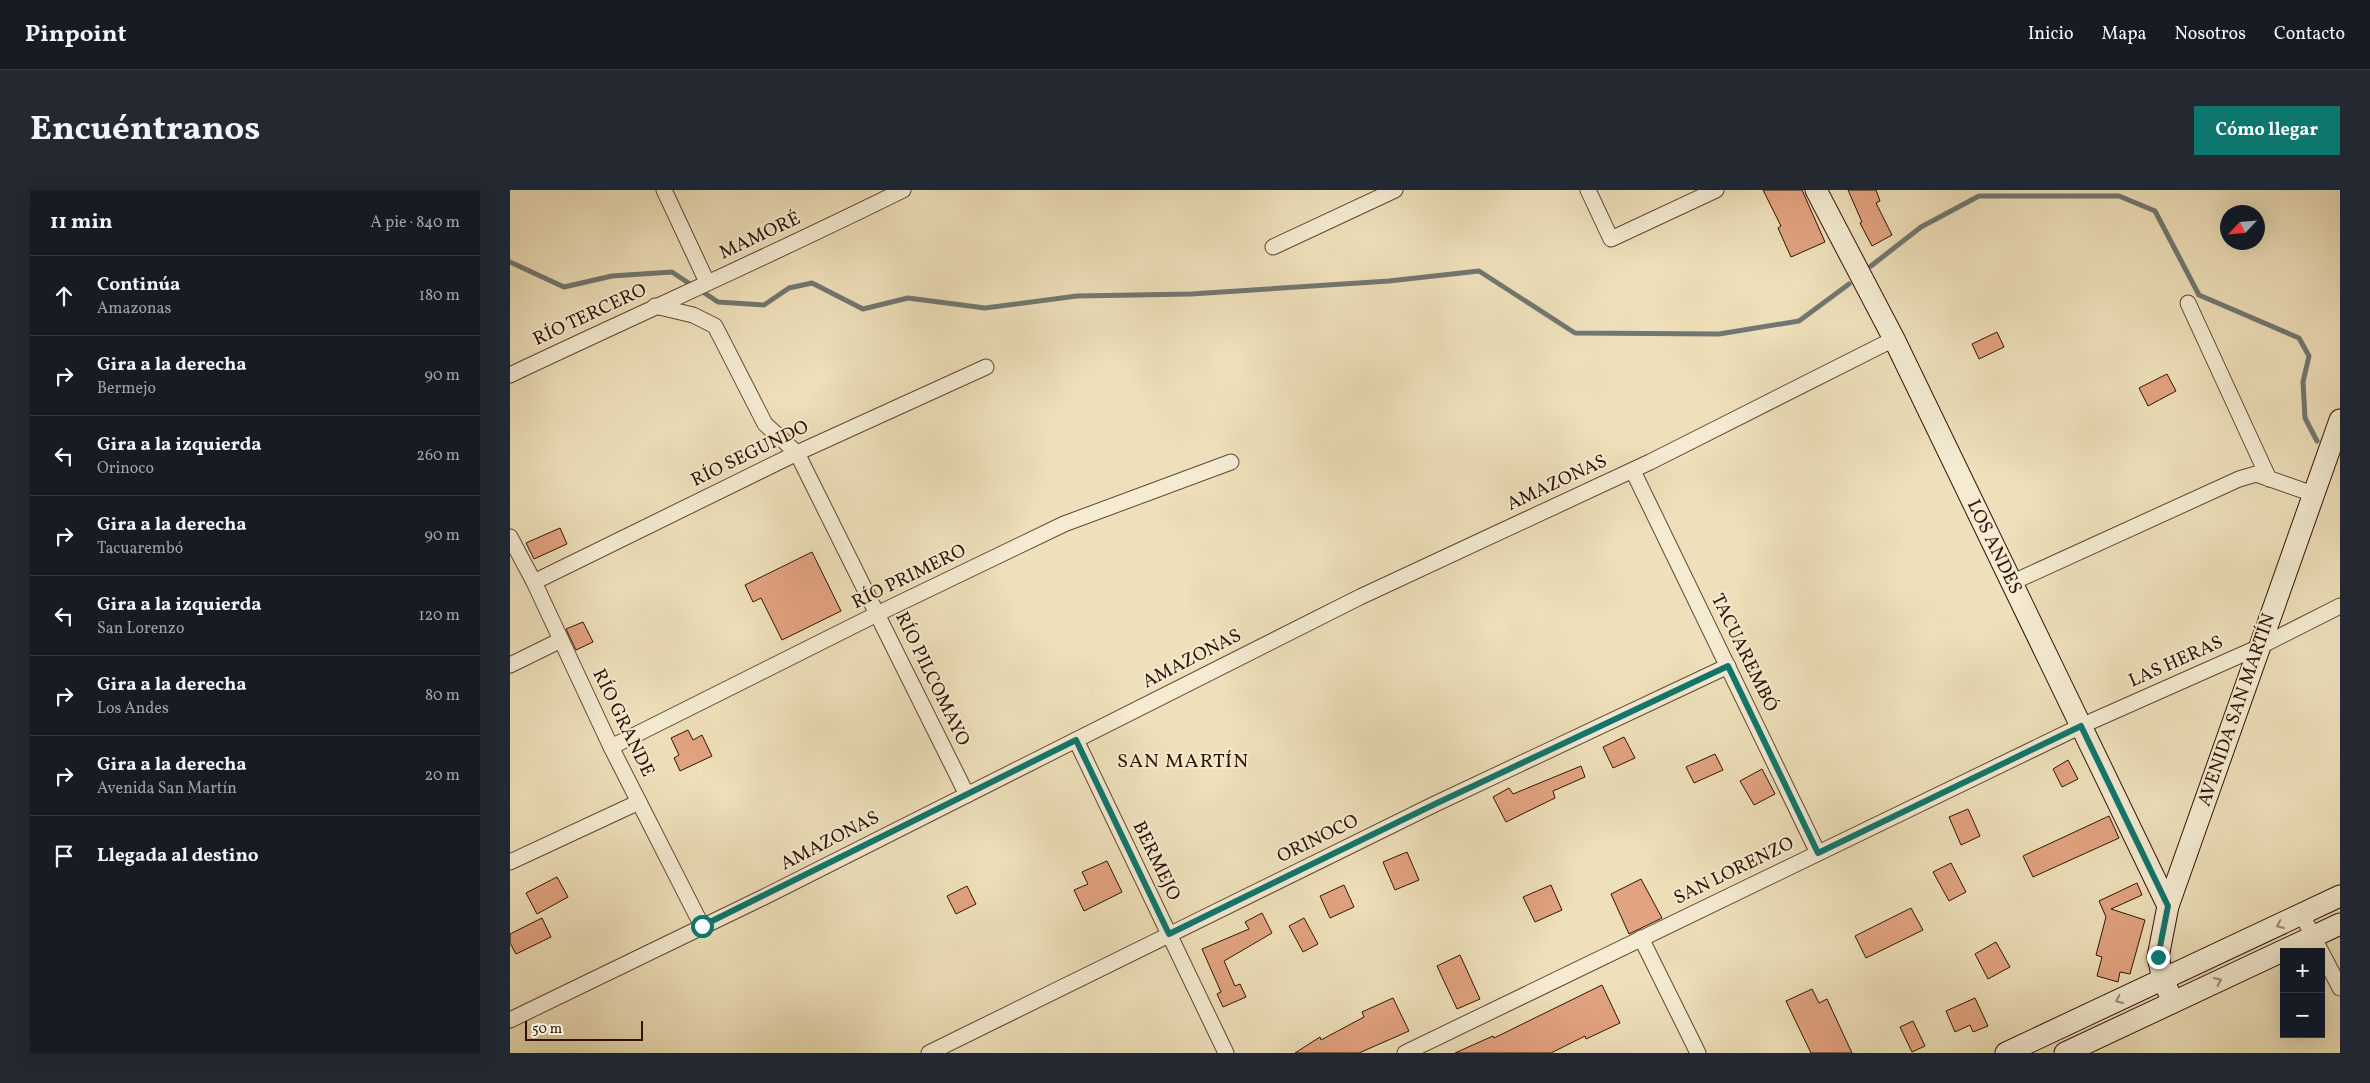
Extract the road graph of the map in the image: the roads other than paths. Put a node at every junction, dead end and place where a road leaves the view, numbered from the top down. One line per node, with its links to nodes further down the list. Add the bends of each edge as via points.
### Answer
1 (664, 190): 9 (street)
2 (903, 190): 7 (street, MAMORÉ)
3 (1396, 190): 8 (street)
4 (1588, 190): 5 (street, via 1611,239)
5 (1716, 190)
6 (1816, 190): 13 (main road, LOS ANDES)
7 (875, 196): 9 (street, MAMORÉ)
8 (1273, 247)
9 (707, 282): 10 (street, MAMORÉ)
10 (687, 292): 12 (street, RÍO TERCERO)
11 (2188, 303): 20 (street)
12 (655, 306): 15 (street, RÍO TERCERO); 17 (street, RÍO PILCOMAYO, via 693,315 715,326 765,424)
13 (1894, 339): 19 (street, AMAZONAS); 24 (main road, LOS ANDES)
14 (986, 367): 17 (street, RÍO SEGUNDO)
15 (510, 375)
16 (2340, 420): 21 (main road, AVENIDA SAN MARTÍN)
17 (797, 453): 23 (street, RÍO SEGUNDO); 26 (street, RÍO PILCOMAYO)
18 (1231, 462): 26 (street, RÍO PRIMERO, via 1064,524)
19 (1633, 470): 30 (street, TACUAREMBÓ); 32 (street, AMAZONAS, via 1360,597)
20 (2269, 479): 21 (street); 24 (street, via 2256,474 2238,479)
21 (2313, 494): 28 (main road, AVENIDA SAN MARTÍN)
22 (510, 537): 23 (street, RÍO GRANDE)
23 (534, 582): 27 (street, RÍO GRANDE)
24 (2011, 583): 31 (main road, LOS ANDES)
25 (2340, 606): 28 (street, LAS HERAS)
26 (877, 614): 33 (street, RÍO PRIMERO); 34 (street, RÍO PILCOMAYO)
27 (561, 640): 29 (street); 33 (street, RÍO GRANDE)
28 (2259, 647): 31 (street, LAS HERAS); 39 (main road, AVENIDA SAN MARTÍN)
29 (510, 666)
30 (1728, 666): 36 (street, TACUAREMBÓ); 43 (street, ORINOCO)
31 (2081, 726): 36 (street, SAN LORENZO); 39 (main road, LOS ANDES)
32 (1076, 740): 34 (street, AMAZONAS); 43 (street, BERMEJO)
33 (611, 747): 35 (street, RÍO GRANDE)
34 (967, 795): 42 (street, AMAZONAS)
35 (639, 802): 37 (street); 42 (street, RÍO GRANDE)
36 (1818, 853): 45 (street, SAN LORENZO)
37 (510, 862)
38 (2340, 896): 40 (main road)
39 (2168, 906): 46 (main road, AVENIDA SAN MARTÍN, via 2158,957)
40 (2302, 914): 44 (street); 46 (main road, one-way to 46)
41 (2340, 924): 44 (main road)
42 (702, 926): 49 (street, AMAZONAS)
43 (1169, 934): 50 (street, ORINOCO); 51 (street, BERMEJO)
44 (2313, 936): 47 (street); 48 (main road, one-way to 44)
45 (1641, 938): 52 (street, SAN LORENZO); 53 (street)
46 (2163, 979): 48 (main road, AVENIDA SAN MARTÍN); 54 (main road, one-way to 54)
47 (2340, 988)
48 (2173, 1002): 55 (main road)
49 (510, 1020)
50 (929, 1053)
51 (1226, 1053)
52 (1405, 1053)
53 (1698, 1053)
54 (2006, 1053)
55 (2065, 1053)

